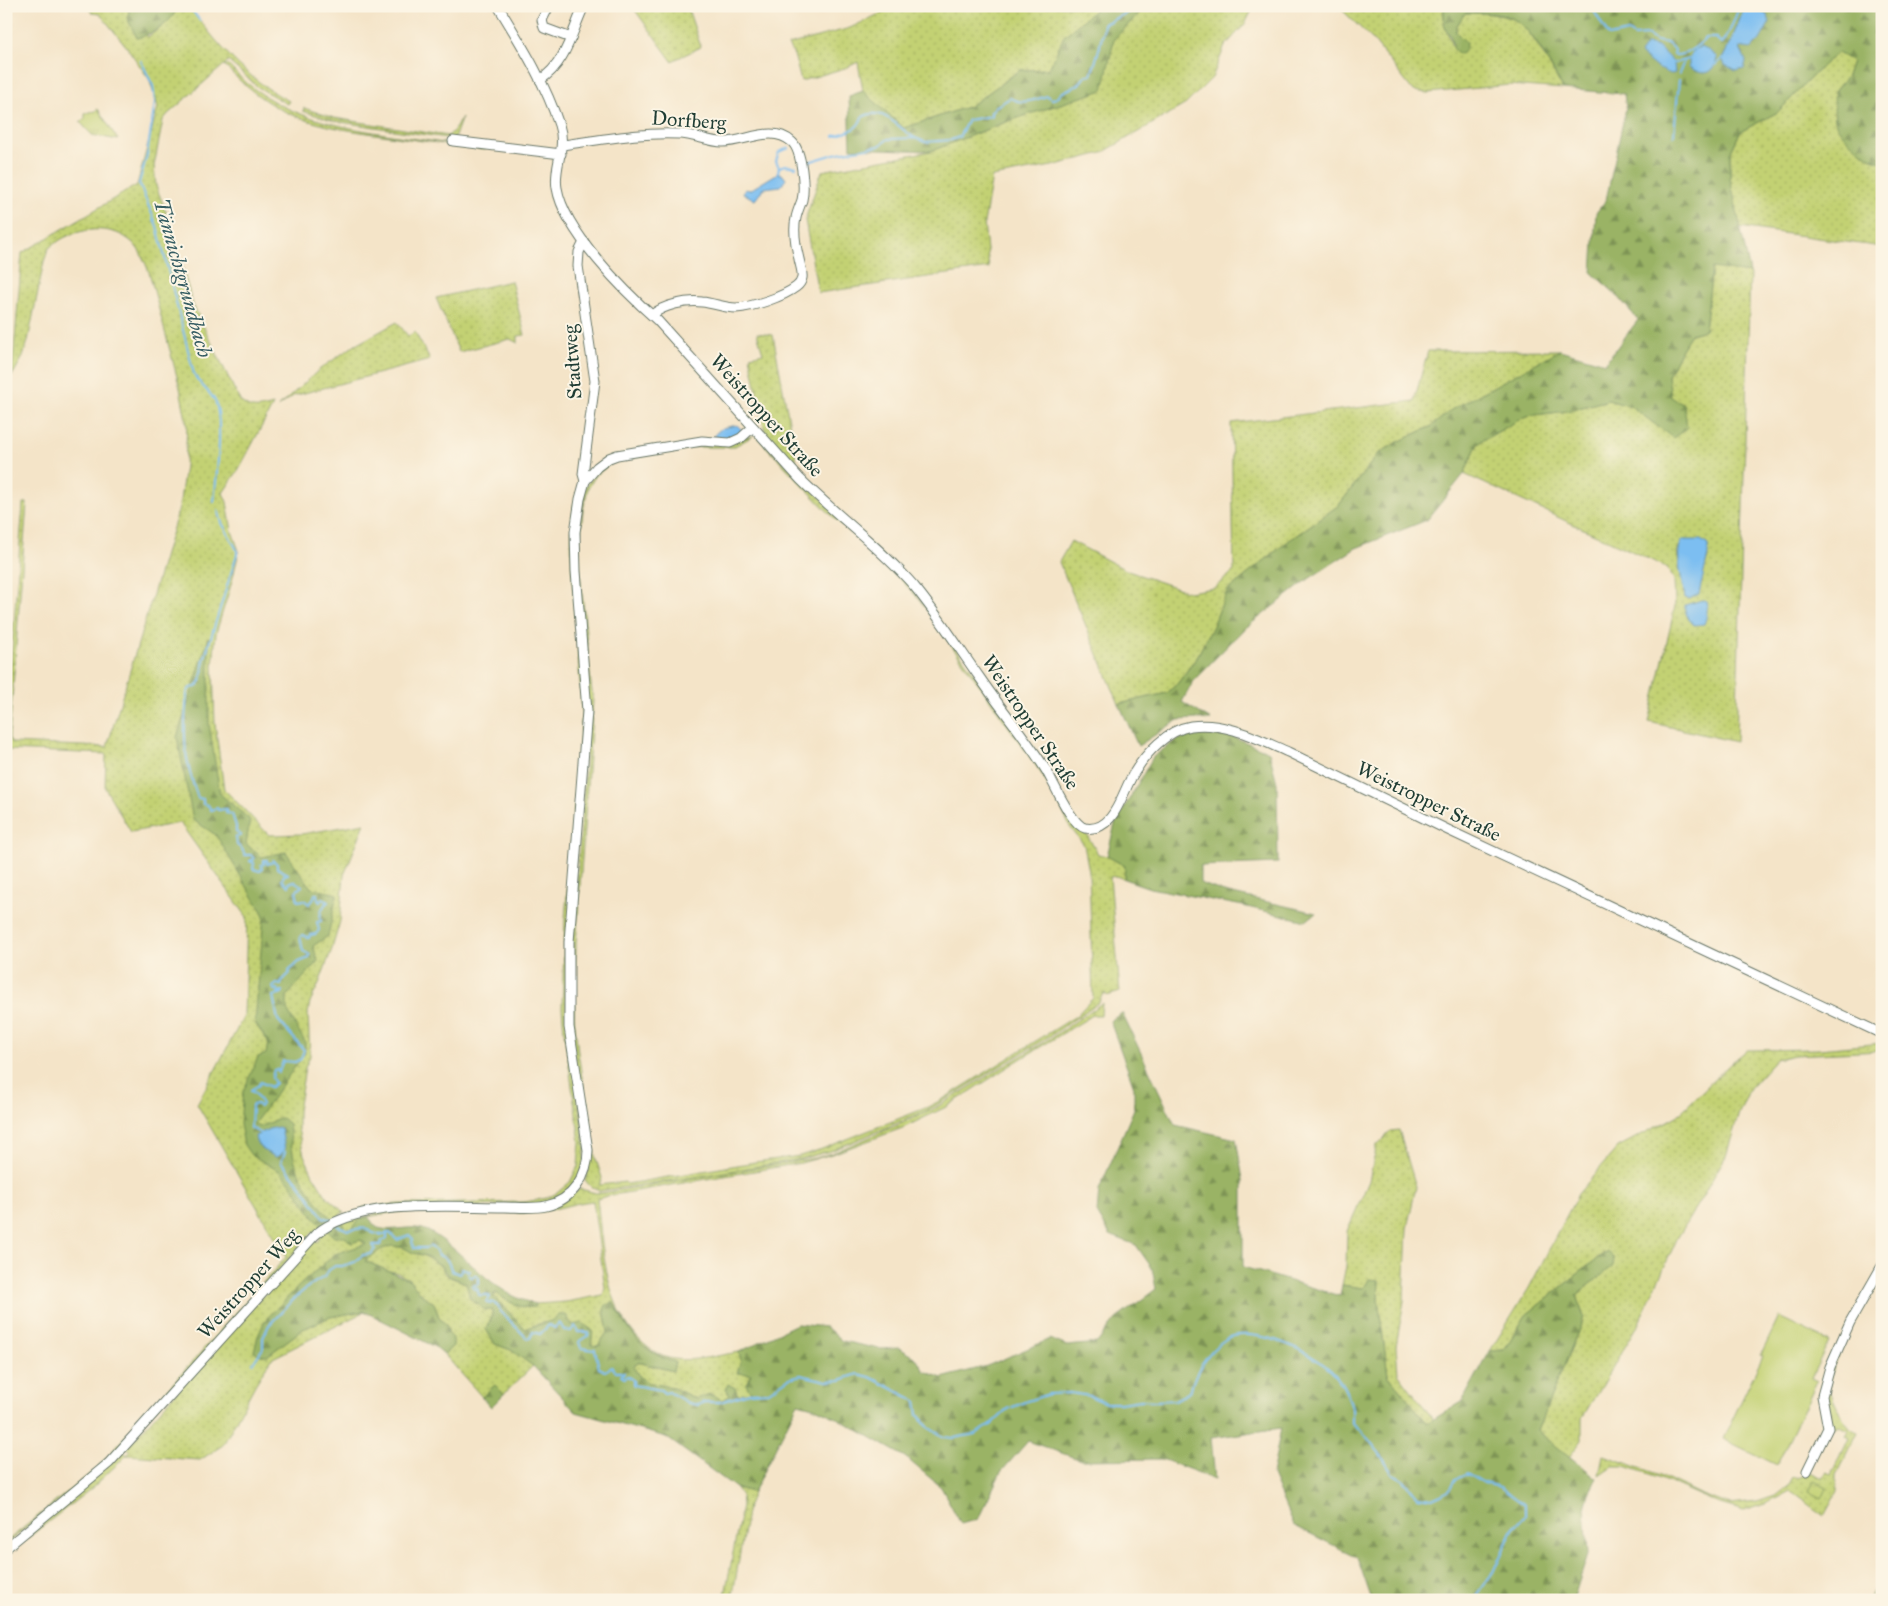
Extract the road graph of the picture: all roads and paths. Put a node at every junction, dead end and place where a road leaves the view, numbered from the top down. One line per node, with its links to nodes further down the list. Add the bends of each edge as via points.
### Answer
1 (498, 6): 5 (street, Weistropper Straße)
2 (549, 6): 4 (street, via 542,20 544,28)
3 (584, 6): 4 (street)
4 (571, 38): 5 (street, via 567,49)
5 (540, 80): 7 (street, Weistropper Straße, via 559,125)
6 (454, 141): 7 (street, Dorfberg)
7 (561, 150): 8 (street, Weistropper Straße, via 556,183 558,194); 9 (street, Dorfberg, via 603,138 668,133 723,142 771,133 792,141 796,147 804,188 796,218 802,277 799,285 752,305 735,308 700,302 683,303)
8 (584, 242): 9 (street, Weistropper Straße, via 635,301); 11 (street, Stadtweg, via 578,256 579,275 595,381 583,474)
9 (652, 315): 10 (street, Weistropper Straße)
10 (753, 427): 11 (street, via 730,443 702,441 609,458); 12 (street, Weistropper Straße, via 823,502 914,586 1044,766 1078,826 1101,826 1108,820 1142,760 1172,733 1190,726 1225,728 1288,752)
11 (585, 481): 13 (street, Stadtweg, via 578,510 575,547 587,705 568,1014 588,1150 587,1166)
12 (1882, 1034)
13 (580, 1182): 16 (street, Weistropper Weg, via 569,1195 545,1206 392,1208 360,1214 325,1227 101,1471)
14 (1882, 1266): 15 (street, via 1850,1322 1830,1367 1822,1396 1828,1428)
15 (1806, 1471)
16 (6, 1548)

